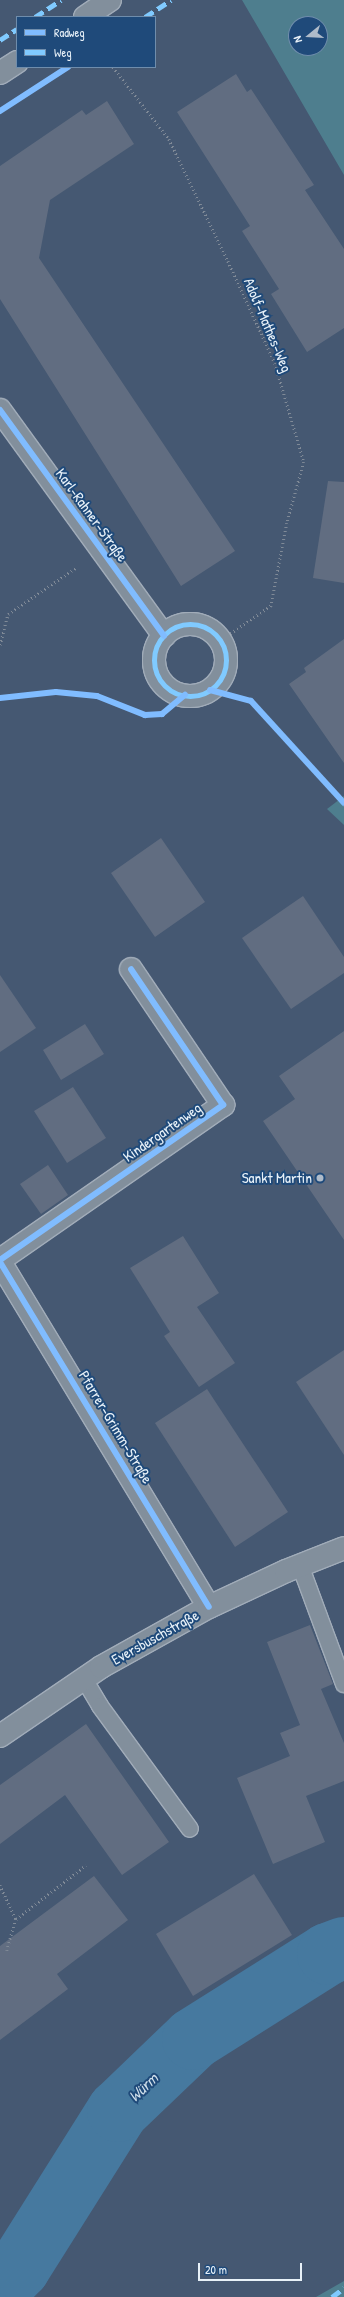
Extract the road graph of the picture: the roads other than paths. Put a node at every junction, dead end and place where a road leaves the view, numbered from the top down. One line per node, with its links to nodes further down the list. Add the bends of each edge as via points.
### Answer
1 (110, 0): 2 (street)
2 (86, 16)
3 (16, 63): 4 (street)
4 (0, 73)
5 (0, 410): 6 (street, Karl-Rahner-Straße)
6 (164, 636): 6 (street, via 182,625 194,624 213,633 220,641 226,662 219,682 202,694 185,696 165,686 155,667 158,645)
7 (131, 969): 8 (street, Kindergartenweg, via 223,1105)
8 (0, 1261): 11 (street, Pfarrer-Grimm-Straße)
9 (344, 1548): 10 (street, Eversbuschstraße)
10 (300, 1565): 11 (street, Eversbuschstraße); 13 (lane)
11 (209, 1607): 12 (street, Eversbuschstraße)
12 (84, 1679): 14 (street, Eversbuschstraße); 15 (lane, via 100,1706)
13 (344, 1684)
14 (0, 1736)
15 (190, 1829)

